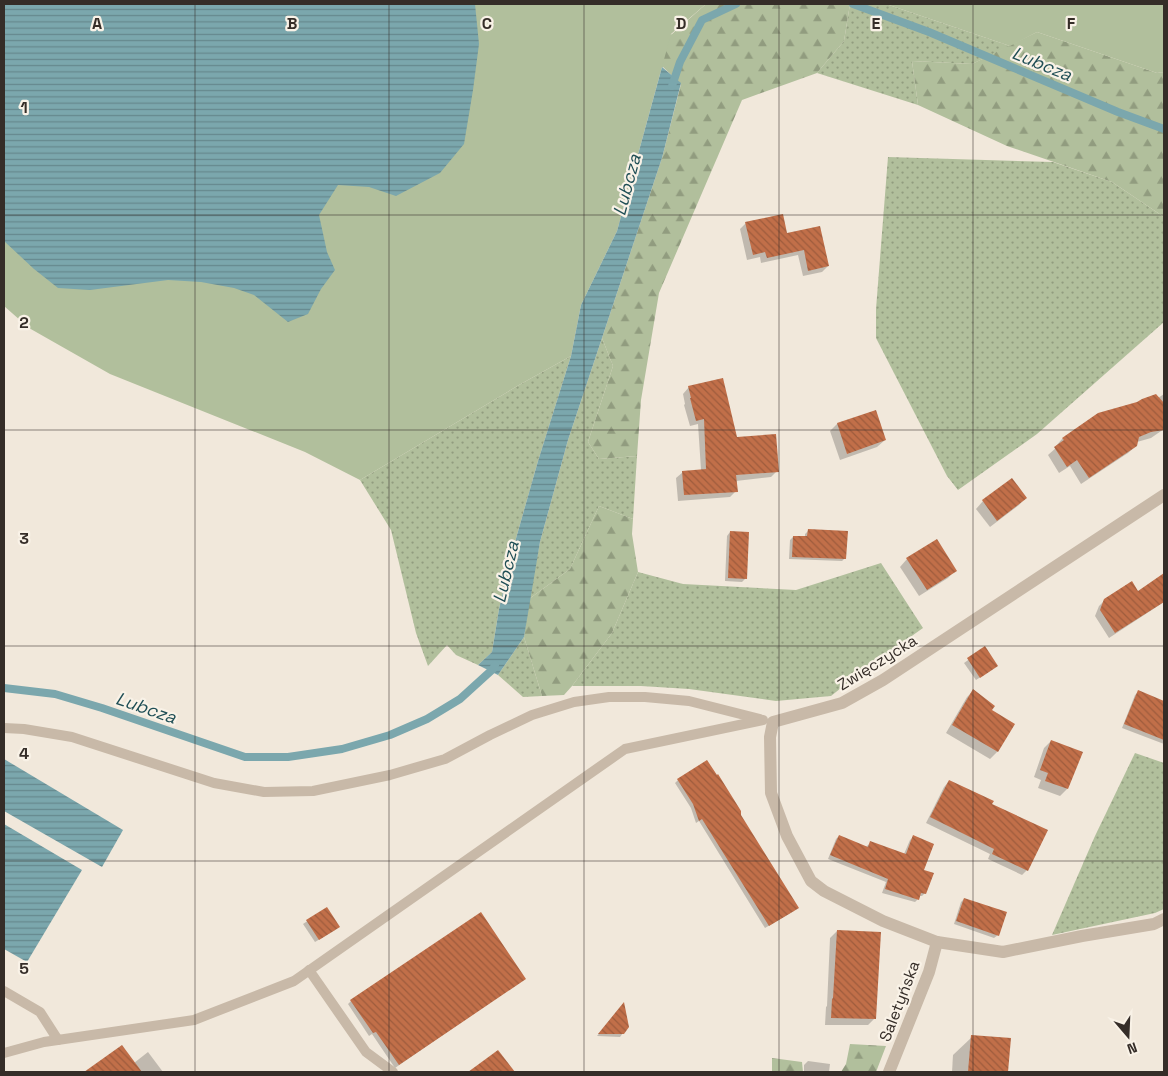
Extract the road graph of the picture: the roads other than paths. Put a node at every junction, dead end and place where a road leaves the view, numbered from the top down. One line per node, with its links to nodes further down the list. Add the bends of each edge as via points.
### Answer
1 (1164, 495): 2 (street, Zwięczycka, via 842,704)
2 (768, 721): 3 (lane, via 689,701 609,697 574,702 532,715 445,759 390,775 313,791 264,792 214,784 72,737); 5 (street, via 771,793 787,836 811,881 824,891 883,920); 6 (lane, via 625,749)
3 (4, 728)
4 (1164, 919): 5 (street, via 1154,924 1003,952)
5 (937, 942): 11 (street, Saletyńska, via 929,972)
6 (309, 970): 8 (lane, via 294,981 194,1020); 10 (lane, via 366,1052)
7 (4, 991): 8 (lane, via 40,1012)
8 (58, 1040): 9 (lane)
9 (4, 1053)
10 (394, 1072)
11 (889, 1072)

